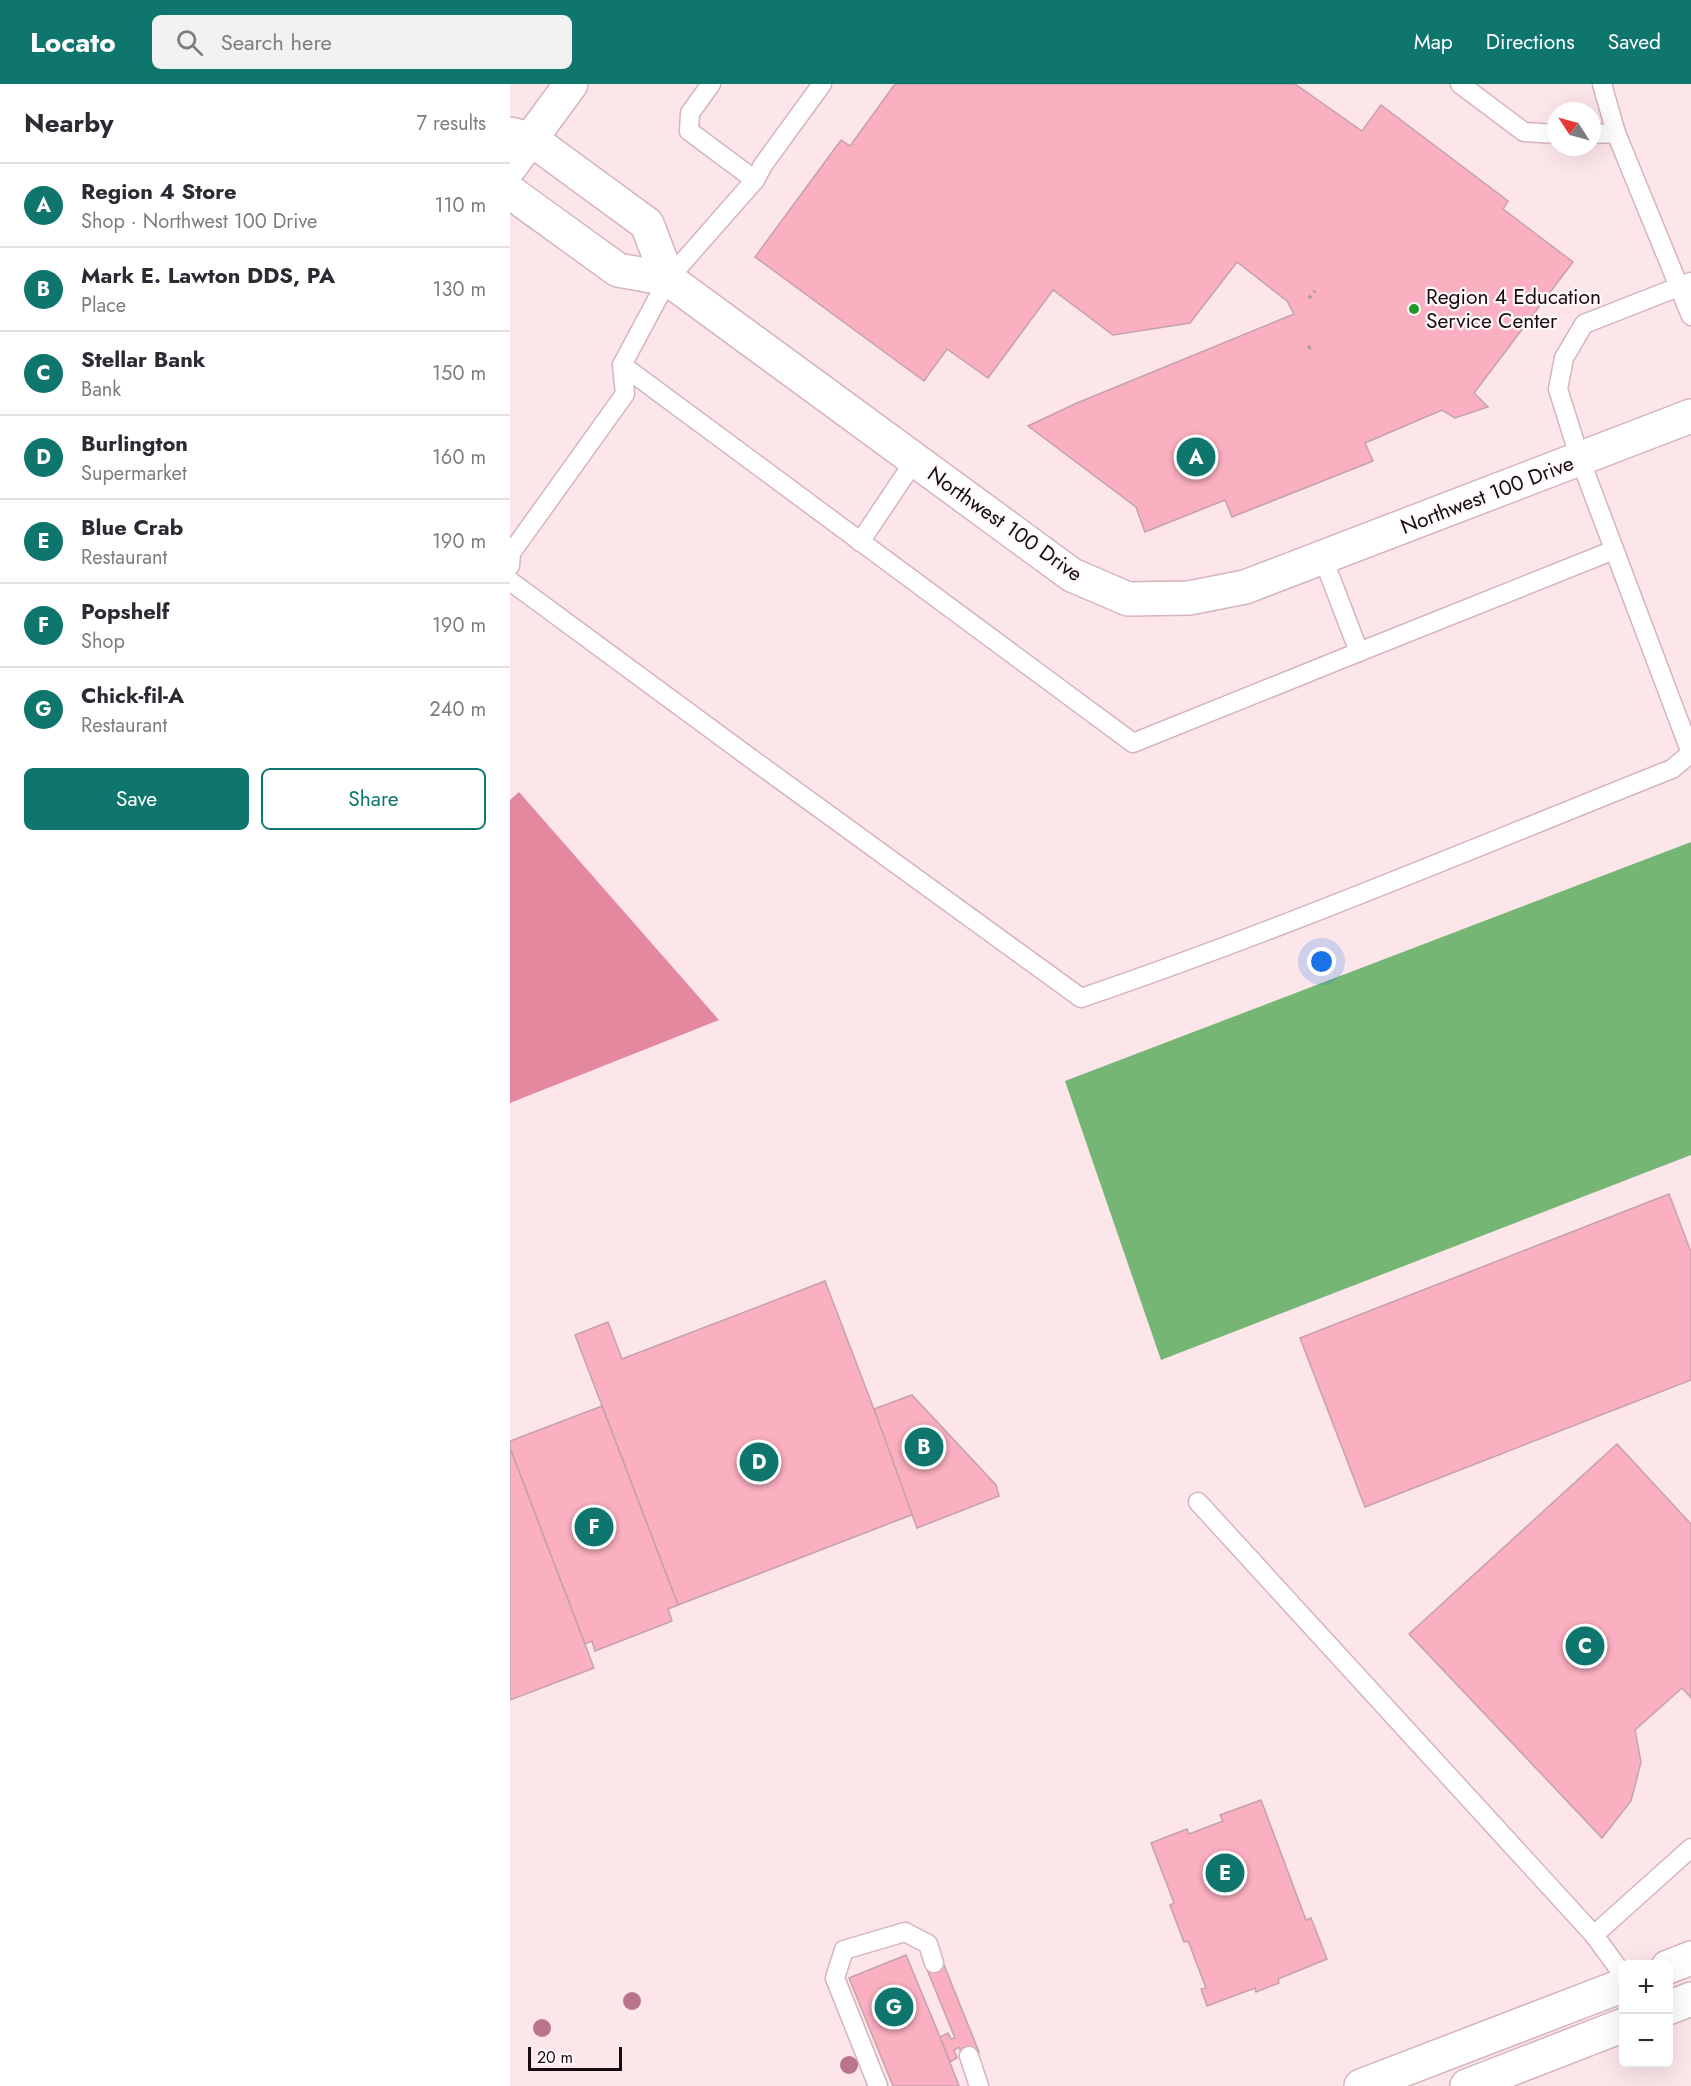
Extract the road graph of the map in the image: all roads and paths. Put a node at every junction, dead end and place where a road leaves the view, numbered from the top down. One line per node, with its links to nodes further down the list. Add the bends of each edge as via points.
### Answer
1 (571, 84): 9 (main road)
2 (711, 84): 11 (lane, via 690,113 688,131)
3 (822, 84): 11 (lane)
4 (1460, 84): 6 (lane, via 1524,132)
5 (1602, 84): 7 (lane)
6 (1547, 133)
7 (1616, 133): 8 (lane); 14 (lane)
8 (1601, 134)
9 (520, 136): 10 (main road); 13 (main road, via 648,224)
10 (510, 167)
11 (755, 180): 13 (lane)
12 (510, 192): 13 (main road, Northwest 100 Drive, via 618,270)
13 (668, 279): 20 (lane); 23 (main road, Northwest 100 Drive)
14 (1685, 285): 17 (lane); 22 (lane, via 1584,324 1564,358 1558,389)
15 (1315, 291): 16 (path)
16 (1309, 298)
17 (1691, 316)
18 (1314, 345): 19 (path)
19 (1308, 348)
20 (622, 365): 24 (lane); 27 (lane, via 626,394 511,553)
21 (1691, 416): 22 (main road, Northwest 100 Drive)
22 (1580, 459): 25 (lane); 26 (main road, Northwest 100 Drive)
23 (915, 460): 24 (lane); 26 (main road, Northwest 100 Drive, via 1072,575 1128,599 1189,598 1245,587)
24 (860, 542): 29 (lane, via 1133,743)
25 (1614, 550): 28 (lane, via 1691,753 1685,759 1672,769 1298,918 1081,998); 29 (lane)
26 (1323, 558): 29 (lane)
27 (510, 566)
28 (510, 581)
29 (1359, 652)
30 (1198, 1502): 32 (lane)
31 (1691, 1848): 32 (lane)
32 (1594, 1935): 36 (lane)
33 (1691, 1958): 35 (main road)
34 (934, 1964): 42 (lane, via 928,1944 905,1932 844,1950 835,1978)
35 (1673, 1965)
36 (1619, 1970)
37 (1619, 1987): 44 (main road)
38 (1691, 1999): 39 (main road)
39 (1673, 2005)
40 (1619, 2027): 45 (main road)
41 (969, 2056): 43 (lane)
42 (878, 2086)
43 (979, 2086)
44 (1361, 2086)
45 (1467, 2086)

